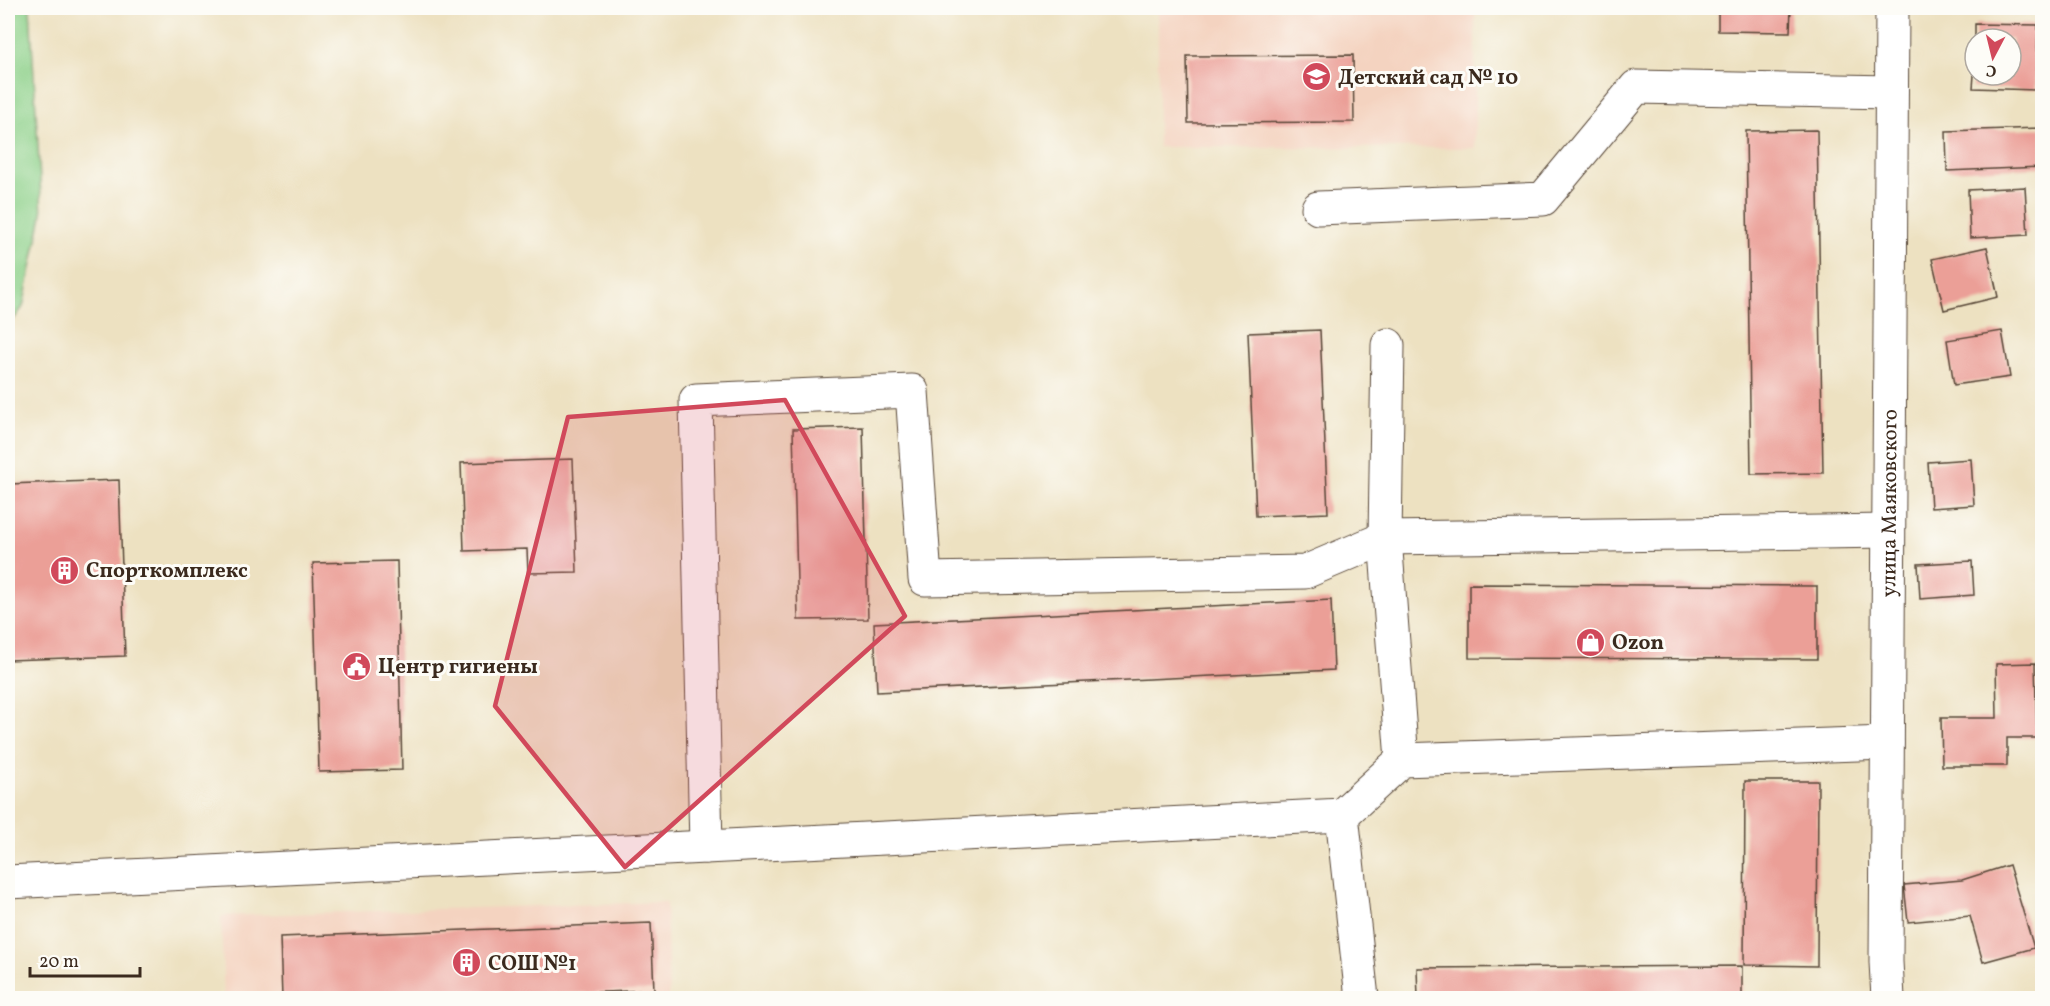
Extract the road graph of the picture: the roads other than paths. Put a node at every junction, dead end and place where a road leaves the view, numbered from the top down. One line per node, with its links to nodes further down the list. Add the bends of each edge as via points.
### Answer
1 (1892, 8): 2 (street, улица Маяковского)
2 (1891, 92): 3 (street, via 1636,87 1543,199); 5 (street, улица Маяковского)
3 (1318, 208)
4 (1388, 345): 6 (street)
5 (1888, 531): 6 (street); 7 (street, улица Маяковского)
6 (1385, 538): 8 (street); 10 (street, via 1305,572 925,579 912,391 696,400)
7 (1887, 742): 8 (street); 13 (street, улица Маяковского)
8 (1402, 760): 9 (street)
9 (1342, 815): 10 (street); 12 (street)
10 (706, 847): 11 (street)
11 (8, 882)
12 (1362, 999)
13 (1888, 999)

